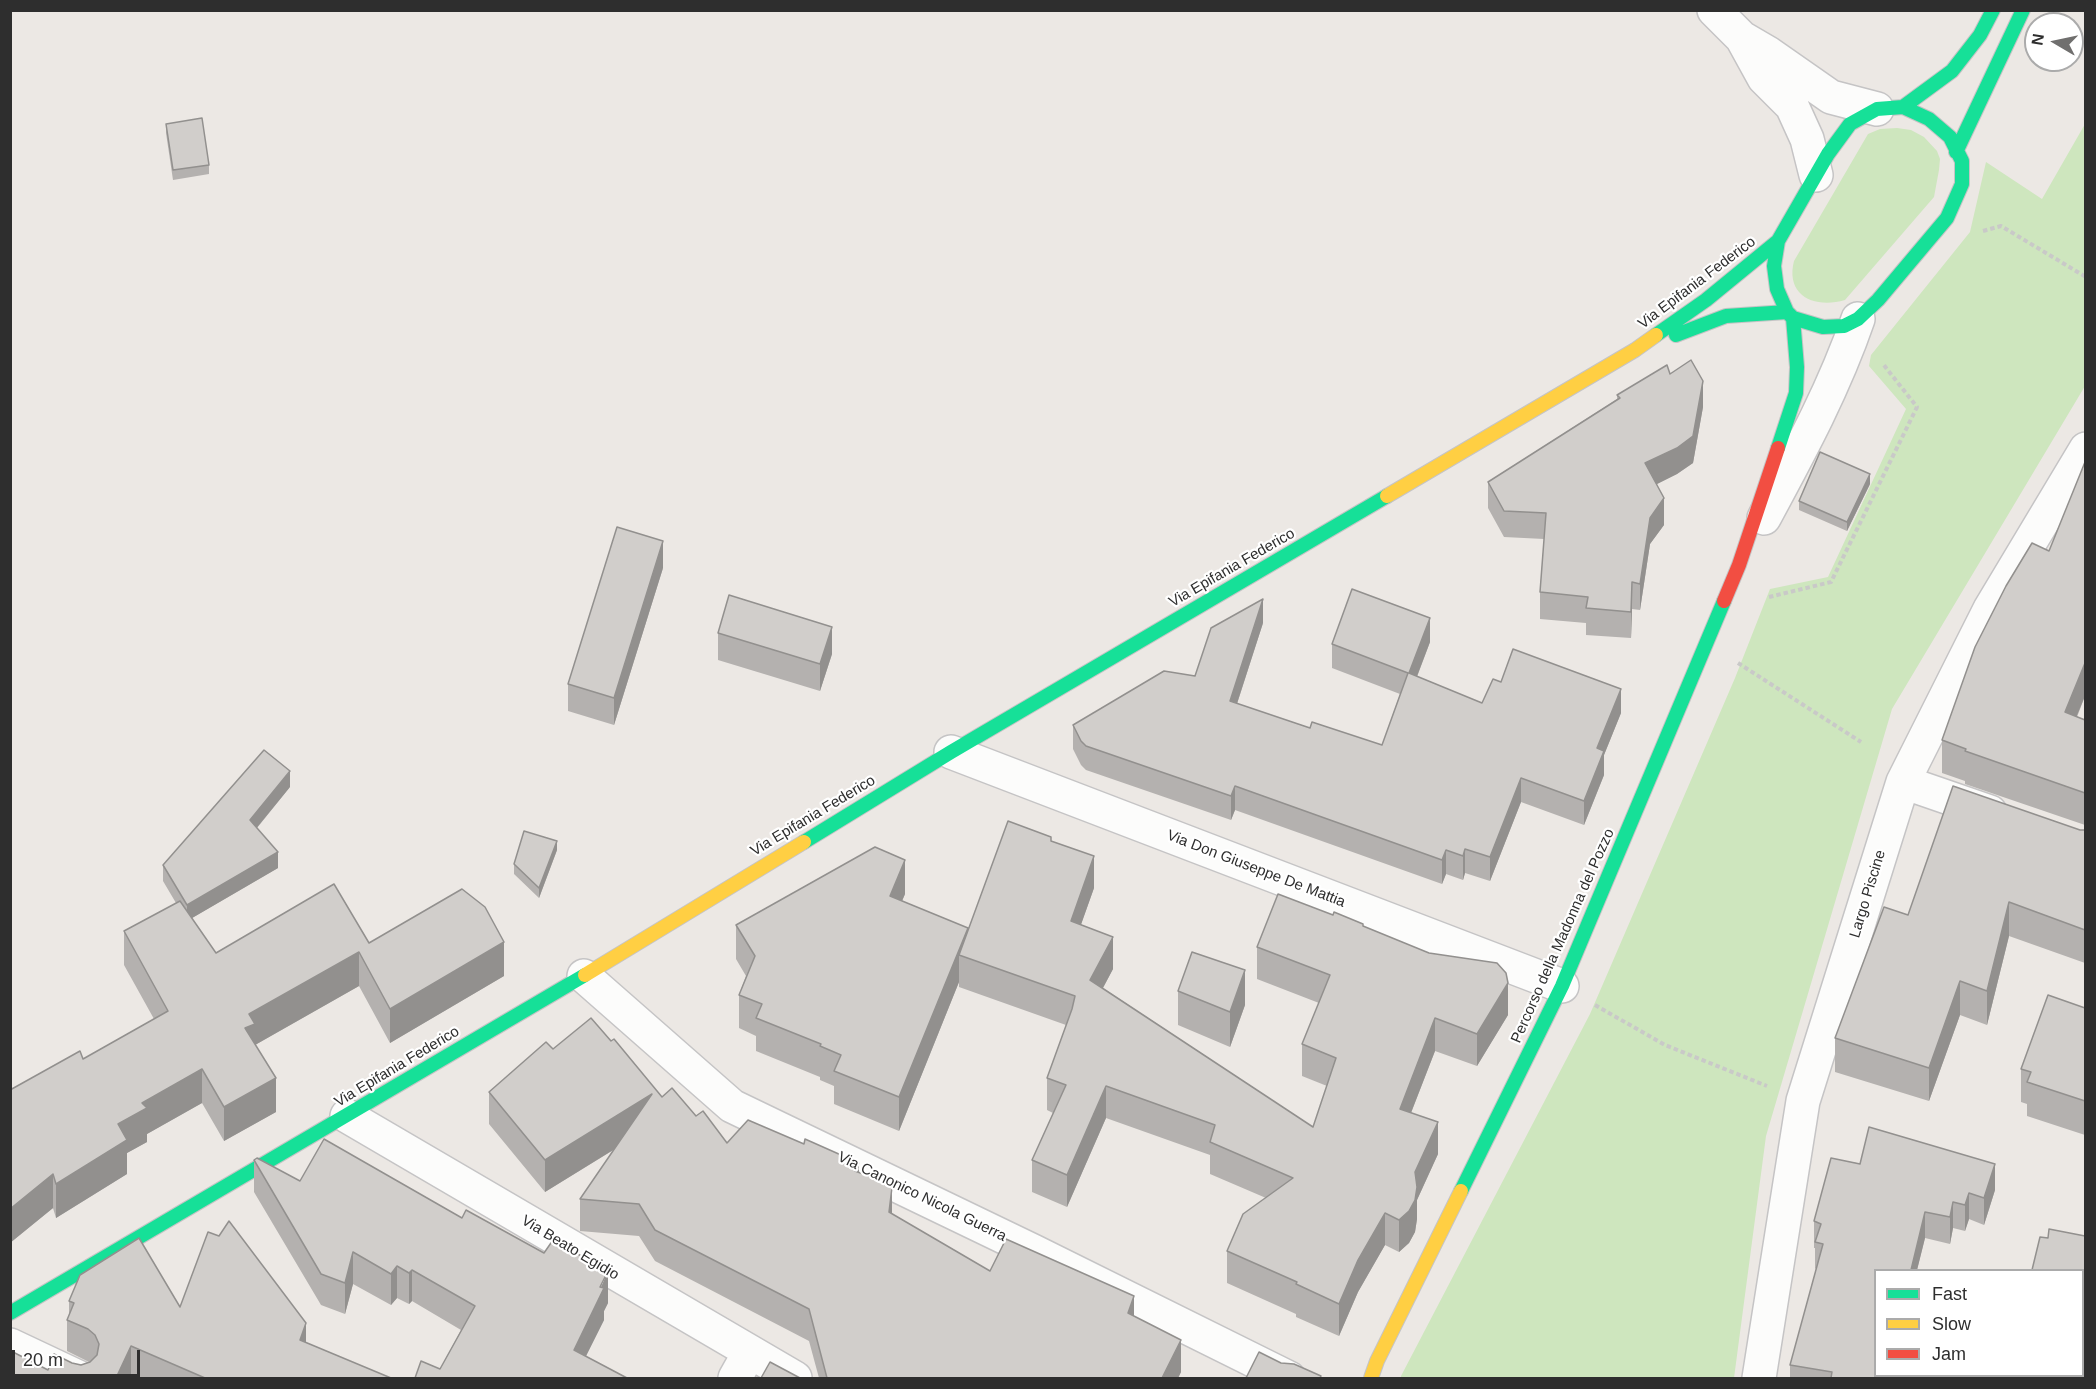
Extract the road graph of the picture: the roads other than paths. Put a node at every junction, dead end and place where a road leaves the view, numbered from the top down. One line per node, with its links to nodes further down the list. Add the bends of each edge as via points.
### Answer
1 (1714, 10): 4 (street)
2 (1993, 10): 5 (main road, via 1980,35 1952,70)
3 (2023, 10): 6 (main road)
4 (1742, 38): 5 (street, via 1831,97); 7 (street, via 1764,78 1792,106)
5 (1890, 108): 6 (main road, via 1929,118 1950,137); 7 (main road, via 1850,124)
6 (1956, 152): 10 (main road, via 1962,161 1962,183 1947,218)
7 (1816, 175): 8 (main road)
8 (1778, 241): 9 (main road, Percorso della Madonna del Pozzo, via 1774,266 1777,289); 11 (main road, Via Epifania Federico, via 1706,300)
9 (1790, 315): 10 (main road, via 1823,327 1844,326); 11 (main road, Via Epifania Federico, via 1726,316); 13 (main road, Percorso della Madonna del Pozzo, via 1796,393)
10 (1858, 319): 13 (street, via 1817,419)
11 (1635, 350): 14 (main road, Via Epifania Federico)
12 (2085, 449): 15 (street, Largo Piscine, via 1990,609)
13 (1739, 565): 18 (main road, Percorso della Madonna del Pozzo)
14 (951, 752): 17 (main road, Via Epifania Federico); 18 (street, Via Don Giuseppe De Mattia)
15 (1903, 782): 16 (street); 27 (street, Largo Piscine, via 1803,1101)
16 (2021, 823)
17 (584, 976): 19 (main road, Via Epifania Federico); 25 (street, Via Canonico Nicola Guerra, via 732,1106)
18 (1562, 986): 26 (main road, Percorso della Madonna del Pozzo)
19 (347, 1116): 20 (main road, Via Epifania Federico); 22 (street, Via Beato Egidio)
20 (10, 1313)
21 (10, 1345): 23 (street)
22 (742, 1366): 24 (street, Via Beato Egidio)
23 (80, 1378)
24 (795, 1378)
25 (1288, 1378)
26 (1371, 1378)
27 (1759, 1378)

